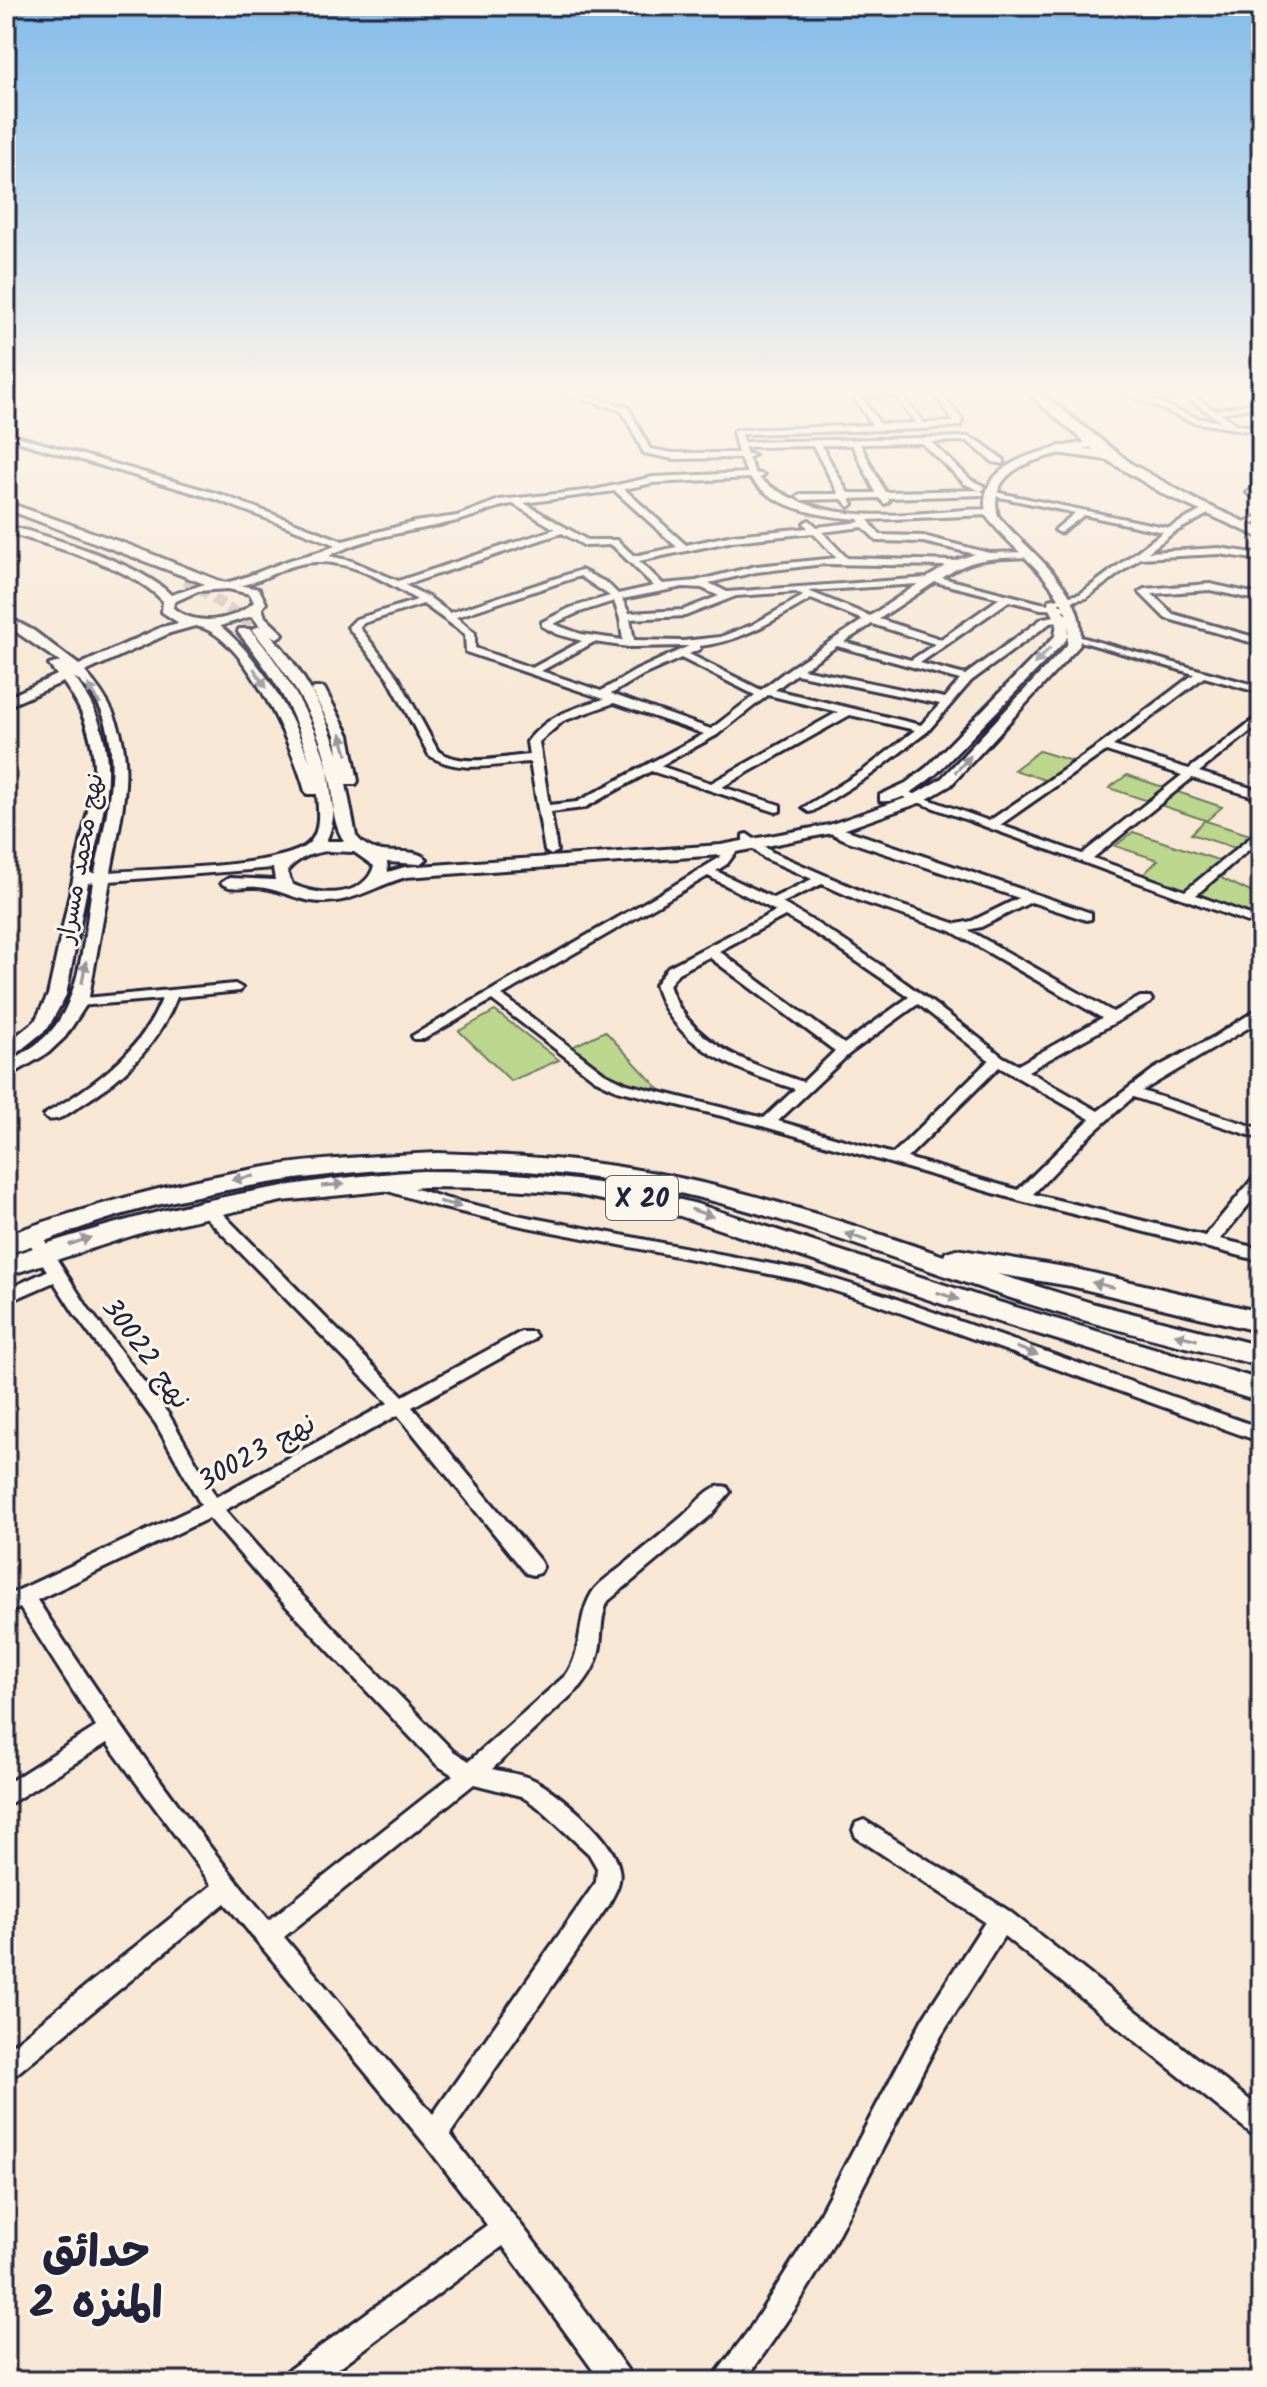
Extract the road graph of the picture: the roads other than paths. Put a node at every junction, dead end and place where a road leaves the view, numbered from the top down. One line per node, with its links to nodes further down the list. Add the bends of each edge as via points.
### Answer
1 (7, 505): 43 (street)
2 (246, 505): 30 (street)
3 (491, 505): 30 (street, via 459,518)
4 (521, 505): 26 (street)
5 (636, 505): 31 (street)
6 (800, 505): 25 (street)
7 (810, 505): 21 (street)
8 (851, 505): 21 (street)
9 (888, 505): 17 (street)
10 (938, 505): 17 (street)
11 (956, 505): 21 (street)
12 (986, 505): 33 (street)
13 (987, 505): 32 (street)
14 (1014, 505): 20 (street)
15 (1199, 505): 19 (highway)
16 (1222, 505): 23 (highway)
17 (890, 509): 21 (street)
18 (6, 511): 22 (street, via 128,554 179,581)
19 (1207, 511): 28 (street); 29 (highway)
20 (1081, 513): 27 (street); 28 (street)
21 (859, 517): 25 (street); 35 (street, via 877,538 923,539)
22 (6, 519)
23 (1257, 522)
24 (6, 528): 54 (street, via 132,575 163,591)
25 (814, 528): 31 (street); 39 (street)
26 (562, 530): 38 (street, via 589,544 612,541); 44 (street)
27 (1060, 530)
28 (1170, 531): 34 (street)
29 (1261, 534)
30 (342, 544): 36 (street)
31 (685, 549): 38 (street)
32 (1028, 554): 33 (street); 55 (street)
33 (1012, 555): 35 (street); 55 (street)
34 (1137, 555): 37 (street, via 1219,551); 55 (street)
35 (989, 556): 40 (street)
36 (317, 557): 43 (street); 44 (street); 53 (street, via 264,587)
37 (1261, 557)
38 (633, 559): 45 (street)
39 (846, 563): 40 (street); 42 (street, via 764,567)
40 (955, 564): 41 (street)
41 (930, 580): 46 (street); 50 (street); 59 (street)
42 (697, 584): 45 (street); 47 (street)
43 (224, 585): 53 (street, via 250,590); 54 (street, via 189,590)
44 (397, 585): 52 (street)
45 (660, 586): 49 (street)
46 (792, 588): 47 (street); 48 (street)
47 (726, 596): 57 (street, via 685,613)
48 (810, 596): 59 (street); 64 (street)
49 (619, 597): 56 (street, via 576,573); 57 (street); 63 (street, via 547,622 548,627)
50 (1007, 598): 55 (street); 67 (street)
51 (1261, 598): 65 (street, via 1210,587 1144,592 1169,616)
52 (427, 600): 56 (street); 89 (street, via 353,627 393,677 433,753 453,762)
53 (257, 602): 60 (street, via 232,619); 99 (street, one-way to 53, via 353,798 337,724 300,660 262,621)
54 (168, 605): 60 (street, via 177,618); 71 (street, via 151,625)
55 (1063, 609): 62 (street); 75 (street)
56 (450, 616): 73 (street, via 470,633 470,650)
57 (627, 616): 68 (street)
58 (6, 620): 71 (street, نهج محمد مسرار, via 59,652)
59 (871, 620): 66 (street); 67 (street)
60 (203, 622): 71 (street, via 170,628); 100 (street, one-way to 100, via 246,658 270,693)
61 (6, 632): 71 (street, نهج محمد مسرار)
62 (1070, 635): 74 (street); 93 (street, one-way to 93, via 932,770); 95 (street, one-way to 62, via 952,776 1073,646)
63 (591, 640): 68 (street); 73 (street)
64 (713, 641): 68 (street); 69 (street)
65 (1261, 642)
66 (836, 643): 70 (street); 72 (street)
67 (943, 643): 70 (street)
68 (629, 644)
69 (679, 653): 78 (street); 79 (street)
70 (912, 664): 75 (street)
71 (69, 670): 77 (street); 82 (street); 85 (street, نهج محمد مسرار)
72 (794, 670): 78 (street); 81 (street)
73 (533, 671): 79 (street)
74 (1202, 673): 76 (street); 88 (street)
75 (967, 679): 81 (street)
76 (1261, 690)
77 (6, 692)
78 (765, 694): 83 (street); 87 (street)
79 (602, 695): 80 (street)
80 (616, 699): 87 (street); 89 (street, via 550,725 533,742)
81 (948, 702): 86 (street)
82 (6, 703)
83 (848, 711): 86 (street); 92 (street)
84 (1261, 717): 91 (street)
85 (106, 727): 115 (street, نهج محمد مسرار, via 120,748 121,771); 116 (street, نهج محمد مسرار)
86 (924, 729): 97 (street)
87 (713, 733): 90 (street)
88 (1104, 747): 91 (street); 101 (street)
89 (534, 758): 98 (street)
90 (650, 767): 92 (street); 98 (street, via 577,806)
91 (1190, 774): 94 (street); 110 (street)
92 (713, 787): 96 (street)
93 (899, 793): 95 (street); 104 (street)
94 (1261, 795)
95 (917, 799): 101 (street); 102 (street)
96 (776, 808)
97 (809, 808)
98 (544, 809): 108 (street)
99 (343, 818): 100 (street, via 334,761 319,719 298,677 251,630 295,705 320,770); 107 (street, via 348,837)
100 (325, 819): 105 (street)
101 (990, 826): 110 (street)
102 (832, 829): 104 (street); 119 (street)
103 (1261, 833): 118 (street)
104 (751, 841): 106 (street); 108 (street); 113 (street, via 768,855)
105 (315, 848): 107 (street); 111 (street)
106 (733, 848): 112 (street); 114 (street, via 405,872)
107 (360, 849): 109 (street)
108 (551, 851): 109 (street)
109 (376, 857): 114 (street, via 382,871)
110 (1084, 859): 118 (street)
111 (288, 860): 115 (street); 117 (street, via 279,871)
112 (707, 871): 120 (street); 128 (street)
113 (822, 879): 120 (street); 124 (street)
114 (375, 881): 117 (street, via 348,895 324,898)
115 (100, 884): 116 (street); 117 (street, via 247,882); 131 (street, نهج محمد مسرار, one-way to 115)
116 (79, 885): 136 (street, نهج محمد مسرار, via 52,1009 28,1038)
117 (285, 887)
118 (1187, 896): 123 (street)
119 (1031, 897): 122 (street); 124 (street)
120 (772, 903): 121 (street)
121 (787, 910): 125 (street); 129 (street)
122 (1086, 916)
123 (1261, 923)
124 (956, 928): 133 (street)
125 (711, 952): 135 (street); 140 (street, via 673,970 662,985 664,1000 682,1025 718,1052)
126 (235, 988): 127 (street)
127 (171, 994): 131 (street); 142 (street, via 153,1035 135,1056)
128 (494, 995): 134 (street); 144 (street, via 610,1083)
129 (918, 997): 135 (street); 137 (street)
130 (1145, 1000): 133 (street)
131 (79, 1002): 139 (street, نهج محمد مسرار, via 59,1033)
132 (1261, 1011): 141 (street, via 1232,1034)
133 (1114, 1019): 138 (street)
134 (419, 1036)
135 (844, 1051): 140 (street)
136 (6, 1053)
137 (998, 1060): 138 (street); 146 (street)
138 (1018, 1071): 143 (street)
139 (6, 1072)
140 (804, 1087): 144 (street)
141 (1131, 1092): 143 (street); 145 (street)
142 (52, 1116)
143 (1099, 1118): 149 (street)
144 (767, 1123): 146 (street)
145 (1261, 1134)
146 (896, 1160): 149 (street)
147 (1261, 1180): 151 (street)
148 (376, 1181): 150 (highway, X 20, one-way to 148); 161 (highway, X 20, one-way to 161, via 509,1180 689,1208 1037,1326); 163 (street, one-way to 163, via 522,1221 802,1275)
149 (1021, 1196): 151 (street)
150 (205, 1206): 154 (highway, X 20, one-way to 150); 162 (street)
151 (1209, 1242): 155 (street)
152 (6, 1245): 154 (highway, X 20)
153 (895, 1251): 154 (highway, X 20, one-way to 154, via 702,1190 578,1168 469,1160 373,1162 257,1175 137,1201); 158 (highway, one-way to 153, via 1071,1277); 160 (highway, X 20, one-way to 153, via 1046,1300)
154 (43, 1254): 156 (highway, X 20); 157 (street); 165 (street, نهج 30022, via 163,1420)
155 (1261, 1255)
156 (6, 1267)
157 (6, 1297)
158 (1261, 1322)
159 (527, 1336): 162 (street, نهج 30023)
160 (1261, 1356)
161 (1261, 1391)
162 (399, 1403): 165 (street, نهج 30023); 166 (street)
163 (1261, 1435)
164 (720, 1492): 169 (street, via 601,1595 594,1604 586,1667)
165 (212, 1508): 167 (street, نهج 30023); 169 (street, نهج 30022, via 365,1677 445,1758)
166 (533, 1567)
167 (15, 1601): 168 (street)
168 (110, 1730): 170 (street); 172 (street)
169 (471, 1774): 174 (street); 177 (street, via 526,1787 546,1800 597,1847 608,1867 608,1883)
170 (6, 1796)
171 (864, 1830): 173 (street)
172 (227, 1887): 174 (street); 175 (street)
173 (1001, 1919): 176 (street); 181 (street, via 934,2024 804,2271)
174 (268, 1935): 177 (street)
175 (6, 2066)
176 (1261, 2125)
177 (434, 2135): 178 (street)
178 (506, 2228): 179 (street); 180 (street)
179 (297, 2381)
180 (618, 2381)
181 (728, 2381)

